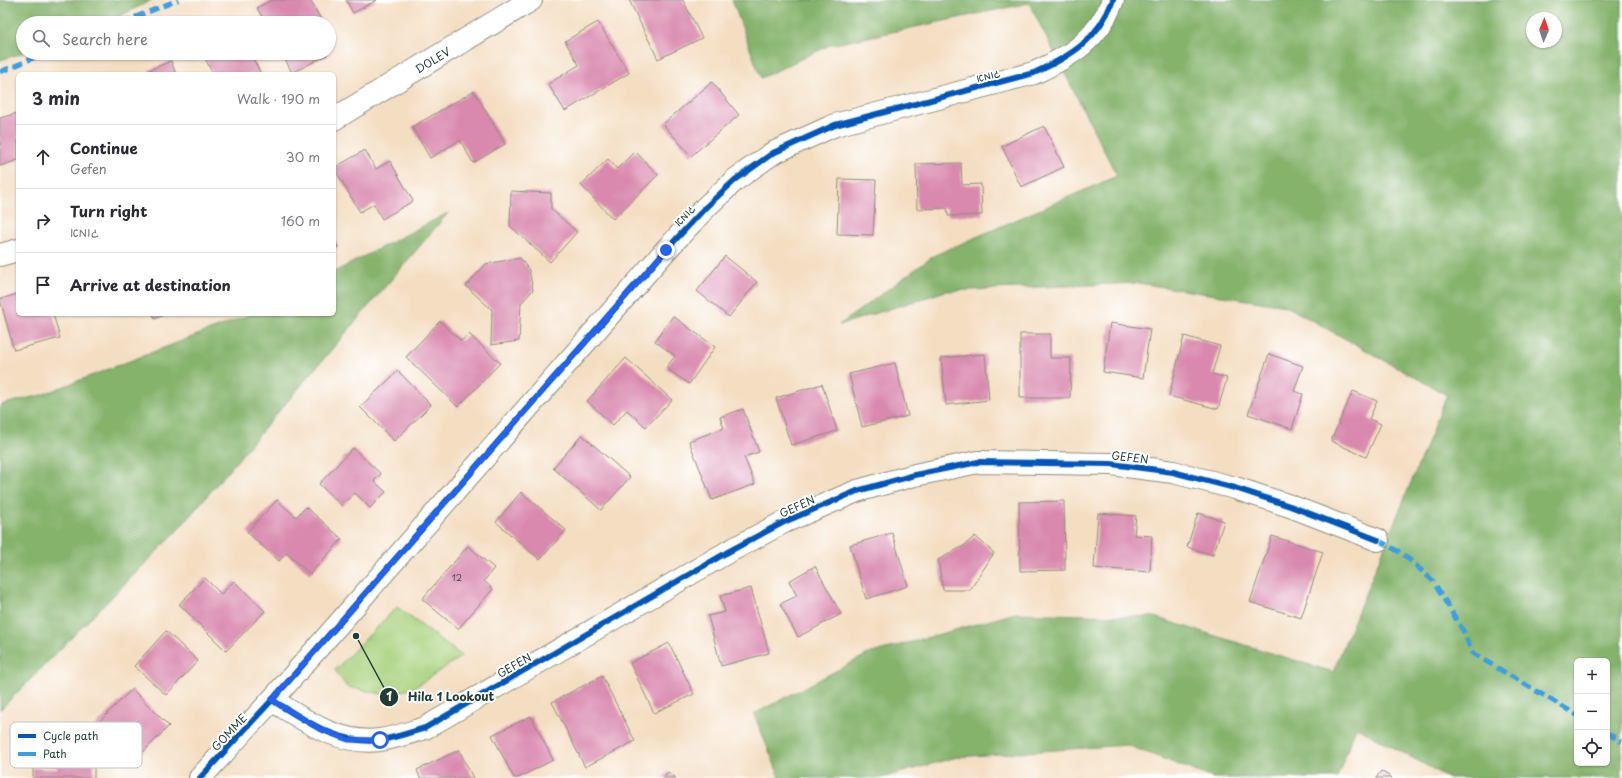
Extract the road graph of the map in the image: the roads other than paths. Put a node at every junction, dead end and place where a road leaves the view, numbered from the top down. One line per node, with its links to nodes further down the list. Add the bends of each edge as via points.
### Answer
1 (531, 0): 3 (street, DOLEV)
2 (1113, 0): 7 (street, גומא, via 1106,19 1084,43 1064,59 1034,73 835,125 773,153 735,180 666,250)
3 (336, 118)
4 (16, 251): 5 (street)
5 (0, 255)
6 (1378, 540): 7 (street, GEFEN, via 1290,506 1173,472 1111,464 978,462 915,475 857,491 784,522 425,728 380,740 348,740 318,728)
7 (272, 700): 8 (street, GOMME)
8 (200, 778)

